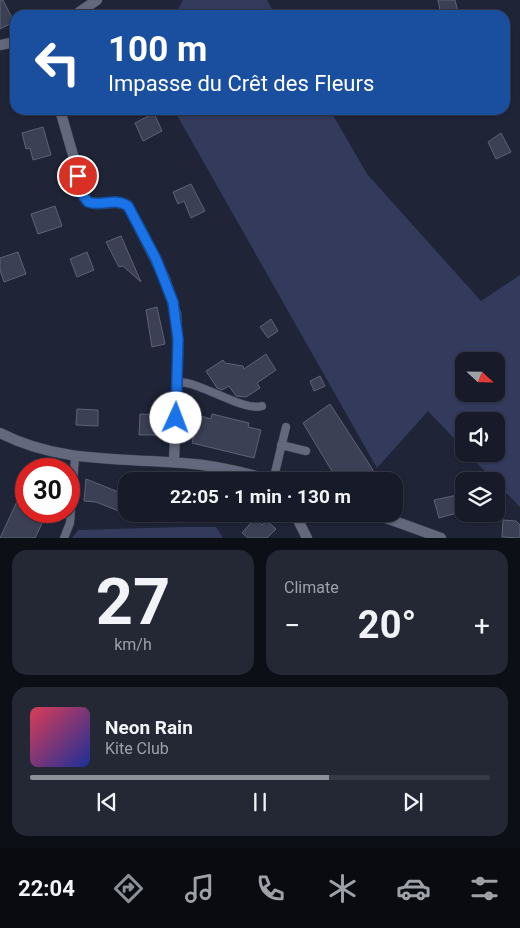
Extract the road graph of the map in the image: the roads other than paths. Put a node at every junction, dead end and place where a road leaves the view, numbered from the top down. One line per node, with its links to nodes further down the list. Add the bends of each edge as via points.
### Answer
1 (98, 0): 2 (street)
2 (83, 10)
3 (61, 115): 4 (street, via 86,200 92,204 117,202 128,206 165,279 177,327)
4 (178, 382): 5 (lane, via 193,384 240,403); 6 (street)
5 (262, 406)
6 (176, 418): 7 (lane); 13 (street)
7 (197, 420)
8 (286, 427): 10 (lane)
9 (0, 433): 12 (street, via 33,447)
10 (281, 445): 11 (lane); 15 (lane)
11 (306, 451)
12 (75, 457): 13 (street); 18 (lane, via 70,523)
13 (174, 462): 14 (street)
14 (238, 472)
15 (275, 472)
16 (299, 522): 19 (street)
17 (397, 522): 20 (street)
18 (64, 538)
19 (307, 538)
20 (441, 538)

